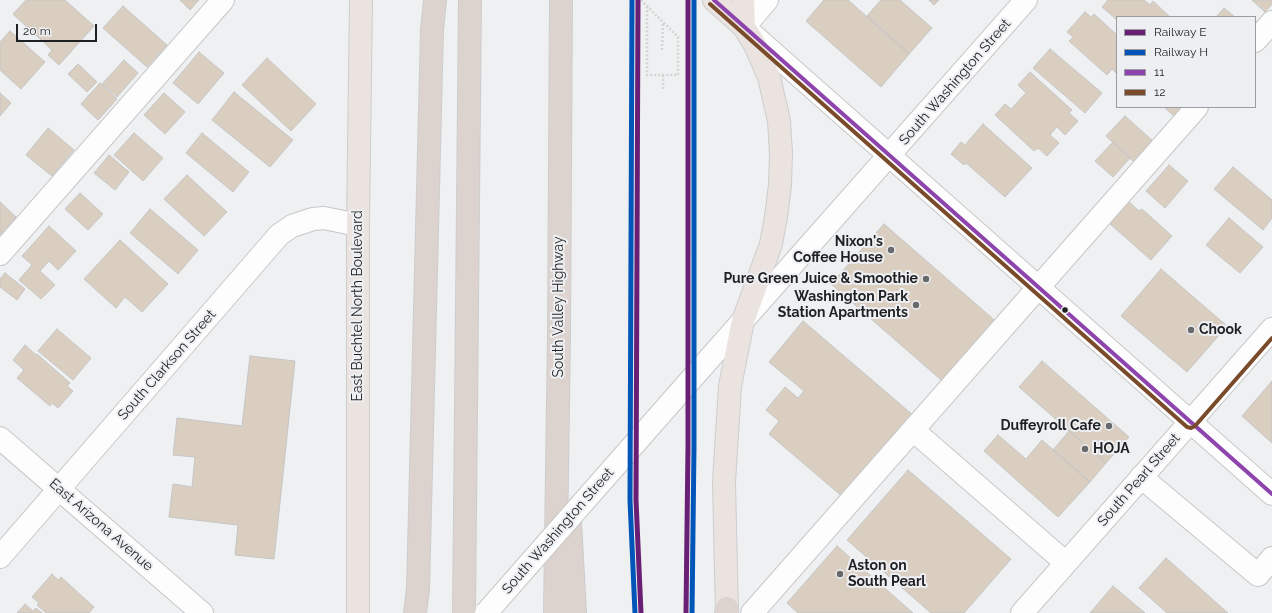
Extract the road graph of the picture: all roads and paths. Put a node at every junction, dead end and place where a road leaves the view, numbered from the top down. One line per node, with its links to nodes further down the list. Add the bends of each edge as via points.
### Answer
1 (223, 0): 22 (street)
2 (361, 0): 21 (main road, East Buchtel North Boulevard)
3 (434, 0): 39 (highway, via 418,590)
4 (470, 0): 40 (highway)
5 (561, 0): 26 (highway, South Valley Highway)
6 (641, 0): 11 (path)
7 (714, 0): 14 (main road)
8 (743, 0): 14 (main road)
9 (767, 0): 14 (street)
10 (1026, 0): 20 (street, South Washington Street)
11 (647, 6): 12 (path); 17 (path, via 648,75)
12 (663, 22): 16 (path); 17 (path, via 678,37 678,75)
13 (1272, 22): 15 (street)
14 (744, 27): 20 (street); 24 (main road, via 769,78 780,121 781,153 780,185 771,244)
15 (1256, 41)
16 (662, 50)
17 (663, 75): 18 (path)
18 (663, 90)
19 (1196, 108): 23 (street)
20 (890, 156): 23 (street); 24 (street, South Washington Street)
21 (358, 225): 31 (street, South Clarkson Street, via 324,218 313,219 292,226 279,235); 38 (main road, East Buchtel North Boulevard)
22 (0, 254)
23 (1039, 288): 27 (street); 28 (street)
24 (743, 321): 36 (main road, via 730,386 727,423 724,482); 41 (street, South Washington Street, bridge)
25 (1272, 329): 27 (street, South Pearl Street)
26 (559, 333): 42 (highway, South Valley Highway); 43 (highway)
27 (1190, 422): 30 (street, South Pearl Street); 32 (street)
28 (913, 430): 35 (street); 44 (street)
29 (0, 438): 31 (street, East Arizona Avenue)
30 (1141, 477): 34 (street, via 1258,575); 35 (street, South Pearl Street)
31 (60, 489): 33 (street, South Clarkson Street); 37 (street, East Arizona Avenue)
32 (1272, 494)
33 (0, 557)
34 (1272, 558)
35 (1066, 563): 45 (street, South Pearl Street)
36 (726, 611)
37 (202, 613)
38 (358, 613)
39 (415, 613)
40 (464, 613)
41 (486, 613)
42 (555, 613)
43 (575, 613)
44 (752, 613)
45 (1022, 613)

